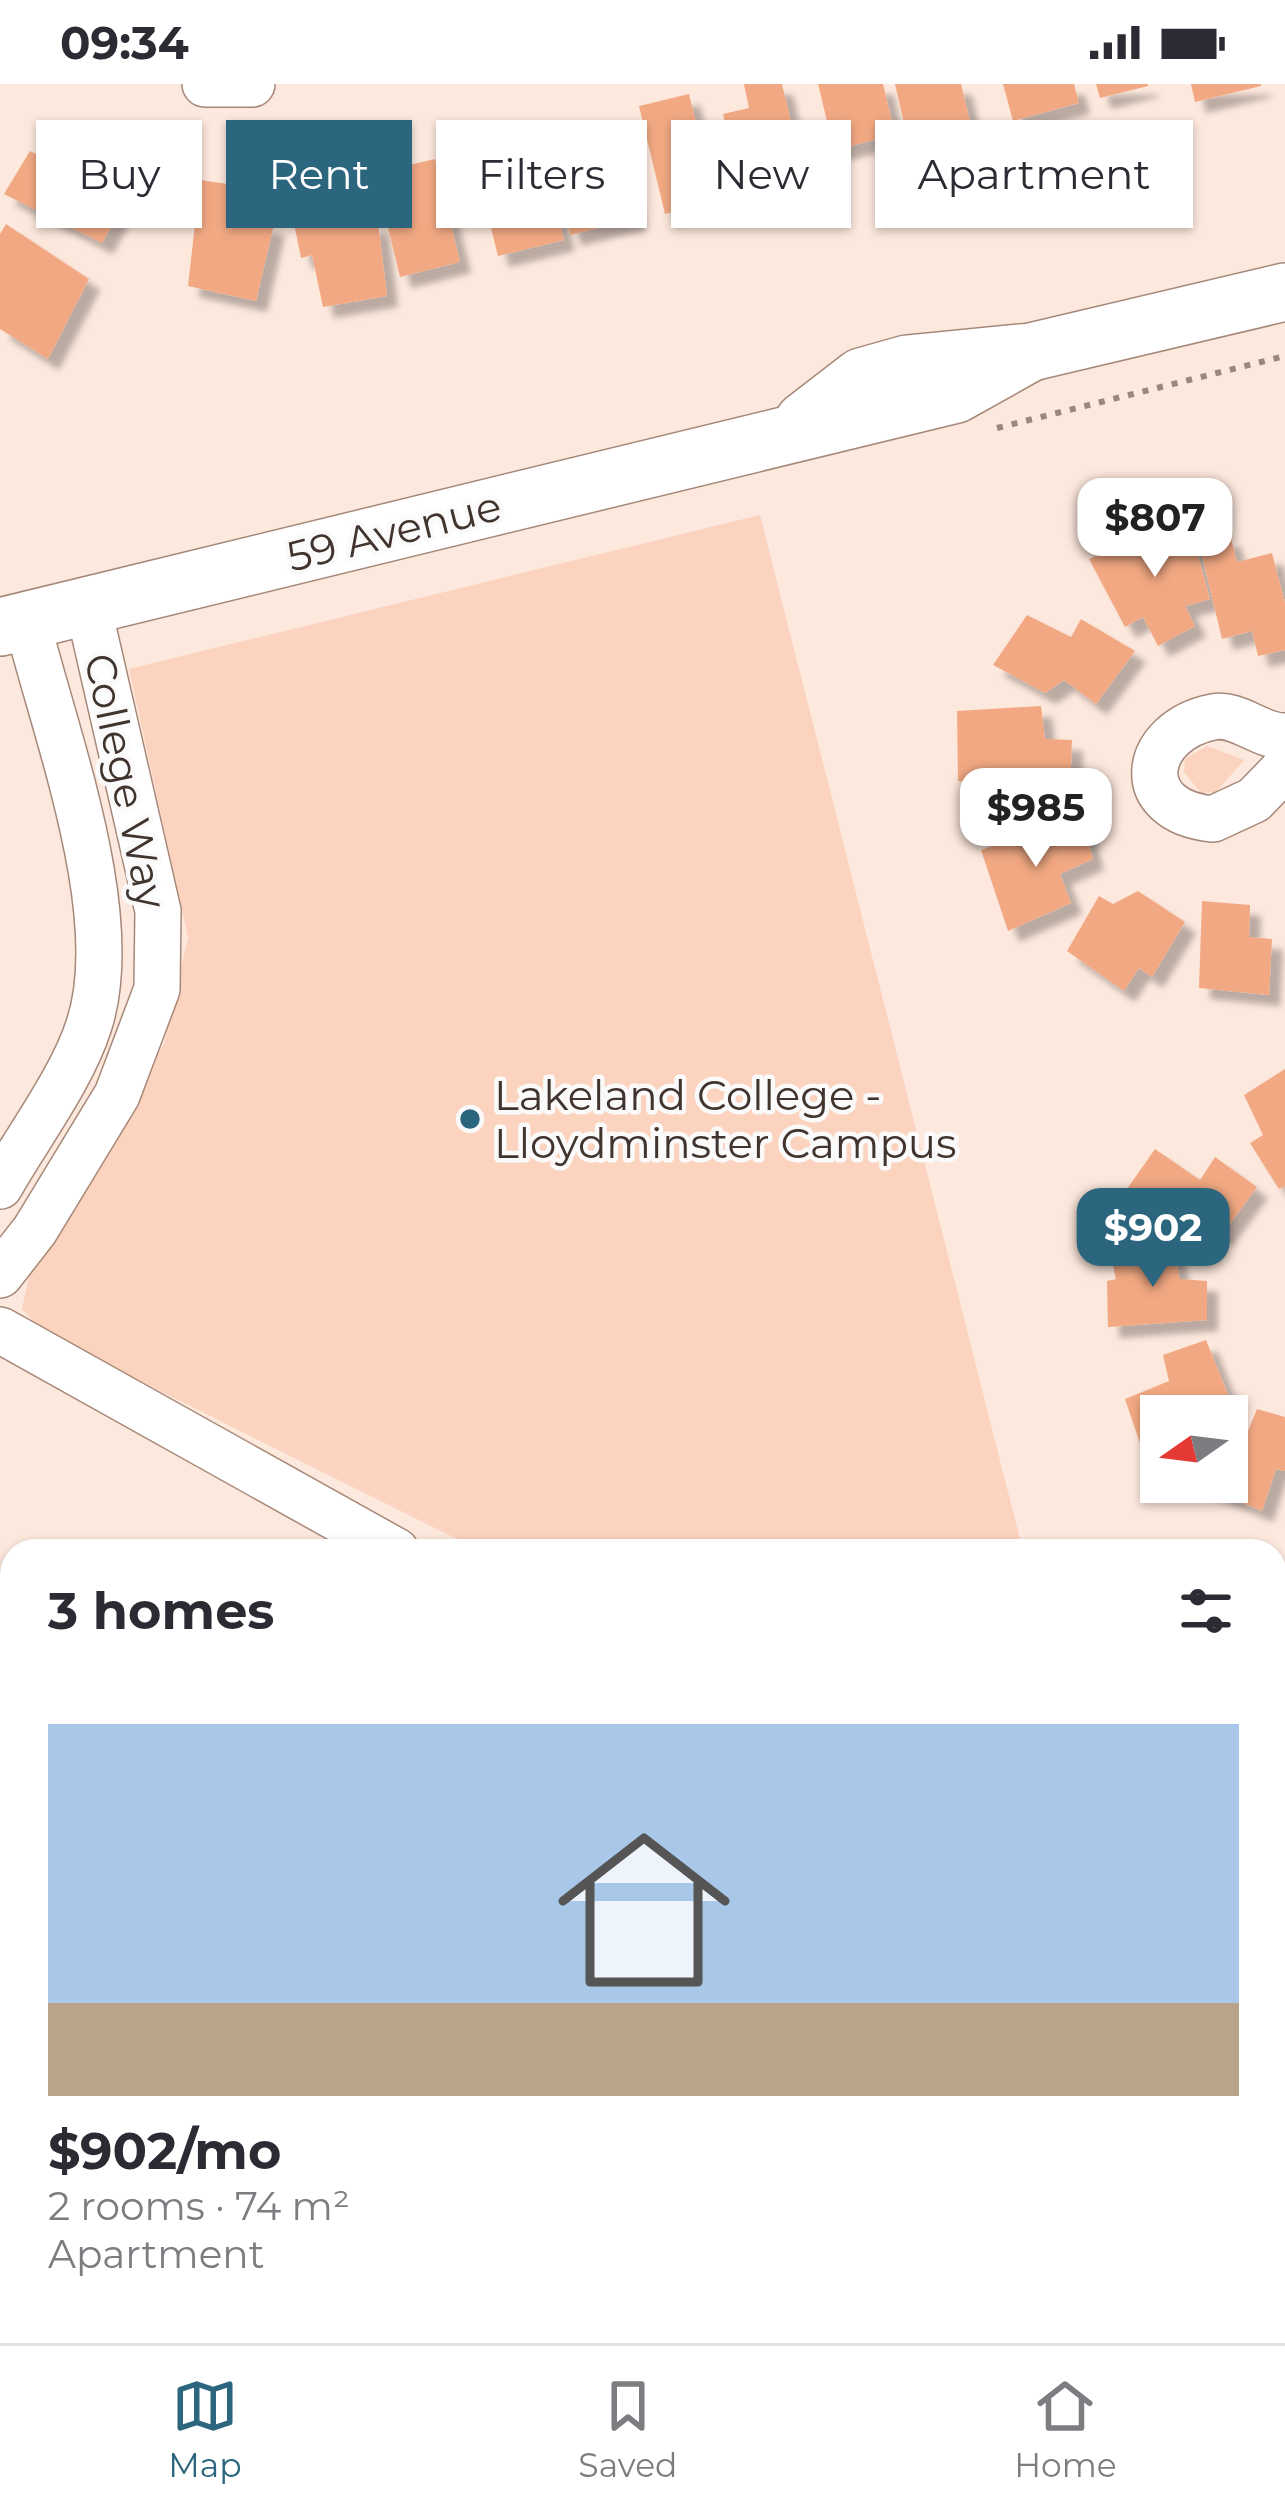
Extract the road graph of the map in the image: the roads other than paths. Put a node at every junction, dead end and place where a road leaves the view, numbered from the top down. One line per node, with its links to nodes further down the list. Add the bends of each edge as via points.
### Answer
1 (205, 84): 2 (street)
2 (252, 84)
3 (1285, 292): 4 (main road, 59 Avenue, via 1031,352 951,356 861,377 787,434)
4 (88, 606): 5 (main road, 59 Avenue); 9 (street, College Way, via 158,910 158,989 117,1095)
5 (14, 624): 8 (street, College Way, via 101,910 101,974 89,1028)
6 (1285, 736): 7 (street, via 1218,715 1186,725 1162,749 1155,790 1169,806 1213,819 1254,800)
7 (1285, 768)
8 (0, 1186)
9 (0, 1275)
10 (0, 1330): 11 (street)
11 (374, 1539)

